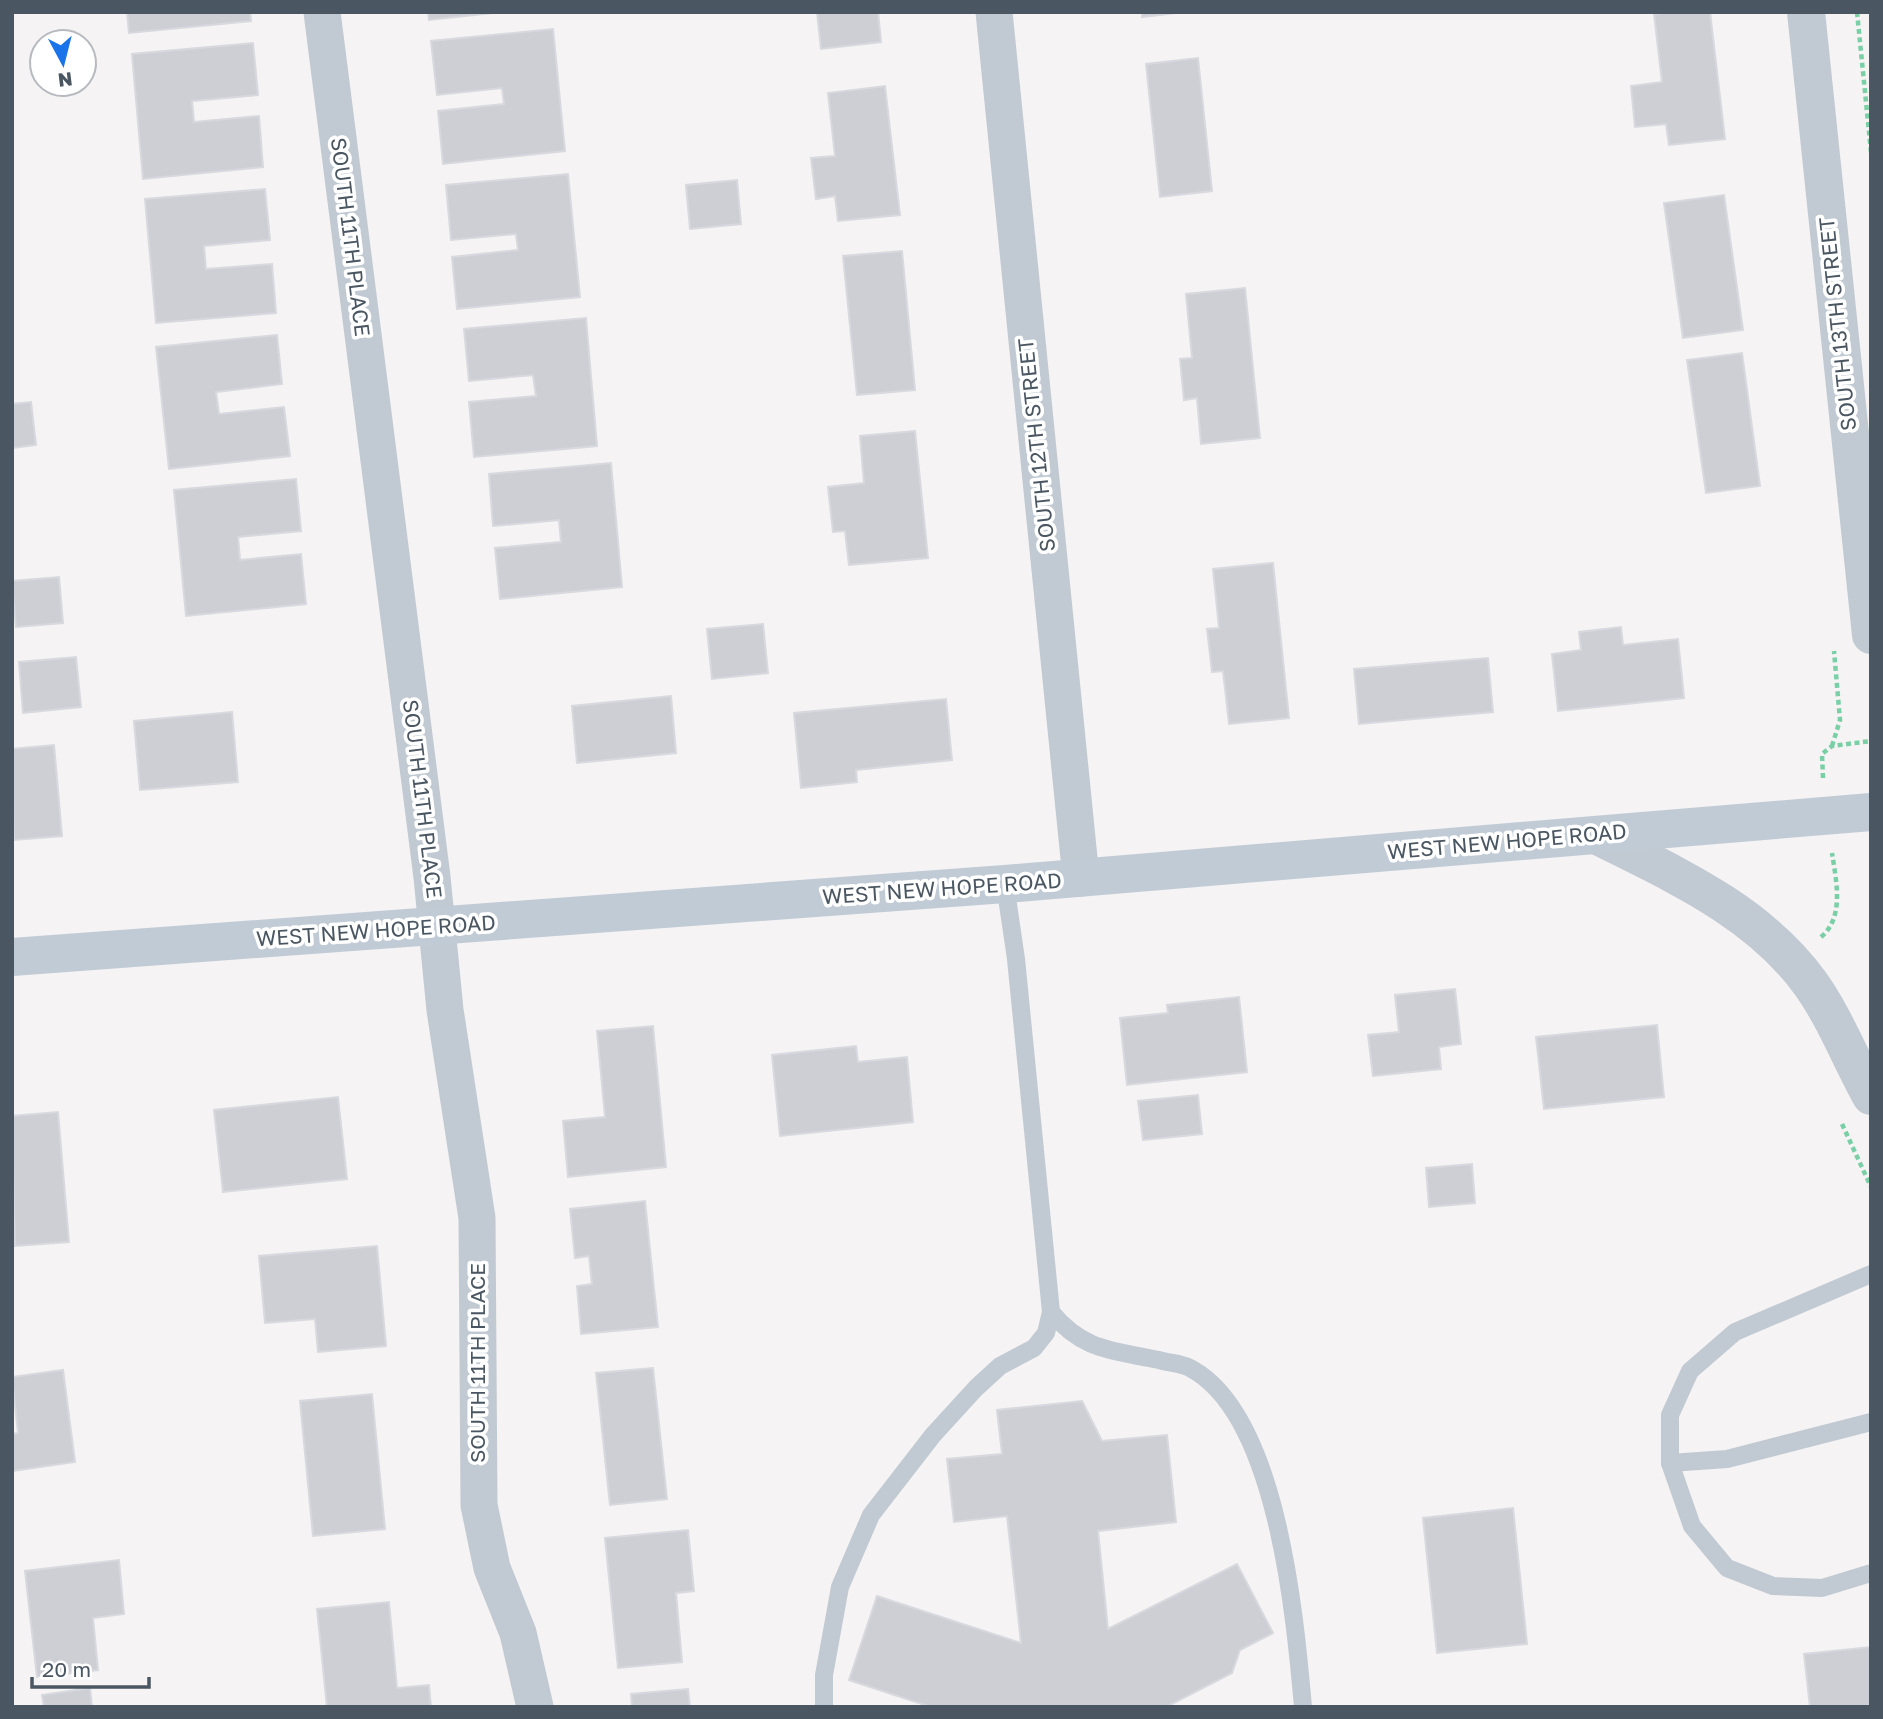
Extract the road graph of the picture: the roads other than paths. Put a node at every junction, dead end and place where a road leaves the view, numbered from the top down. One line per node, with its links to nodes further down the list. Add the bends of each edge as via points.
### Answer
1 (322, 12): 9 (street, SOUTH 11TH PLACE)
2 (994, 12): 7 (street, SOUTH 12TH STREET)
3 (1806, 12): 4 (street, SOUTH 13TH STREET)
4 (1871, 635)
5 (1871, 812): 6 (main road, WEST NEW HOPE ROAD)
6 (1595, 835): 7 (main road, WEST NEW HOPE ROAD); 11 (street, via 1713,895 1772,941 1811,984)
7 (1081, 878): 8 (main road, WEST NEW HOPE ROAD)
8 (1006, 884): 9 (main road, WEST NEW HOPE ROAD); 13 (lane)
9 (439, 927): 10 (main road, WEST NEW HOPE ROAD); 17 (street, SOUTH 11TH PLACE, via 445,1010 477,1218 479,1505 492,1569 518,1633)
10 (12, 957)
11 (1871, 1096)
12 (1871, 1274): 15 (lane, via 1735,1332 1690,1371 1670,1415)
13 (1051, 1312): 18 (lane, via 1046,1333 1034,1348 1000,1366 976,1388 871,1516 840,1587 824,1675); 19 (lane, via 1082,1343 1189,1367 1214,1387 1243,1425 1261,1470 1291,1585)
14 (1871, 1422): 15 (lane, via 1727,1459)
15 (1670, 1463): 16 (lane, via 1692,1526 1727,1568 1773,1586 1822,1588)
16 (1871, 1573)
17 (535, 1707)
18 (824, 1707)
19 (1303, 1707)

